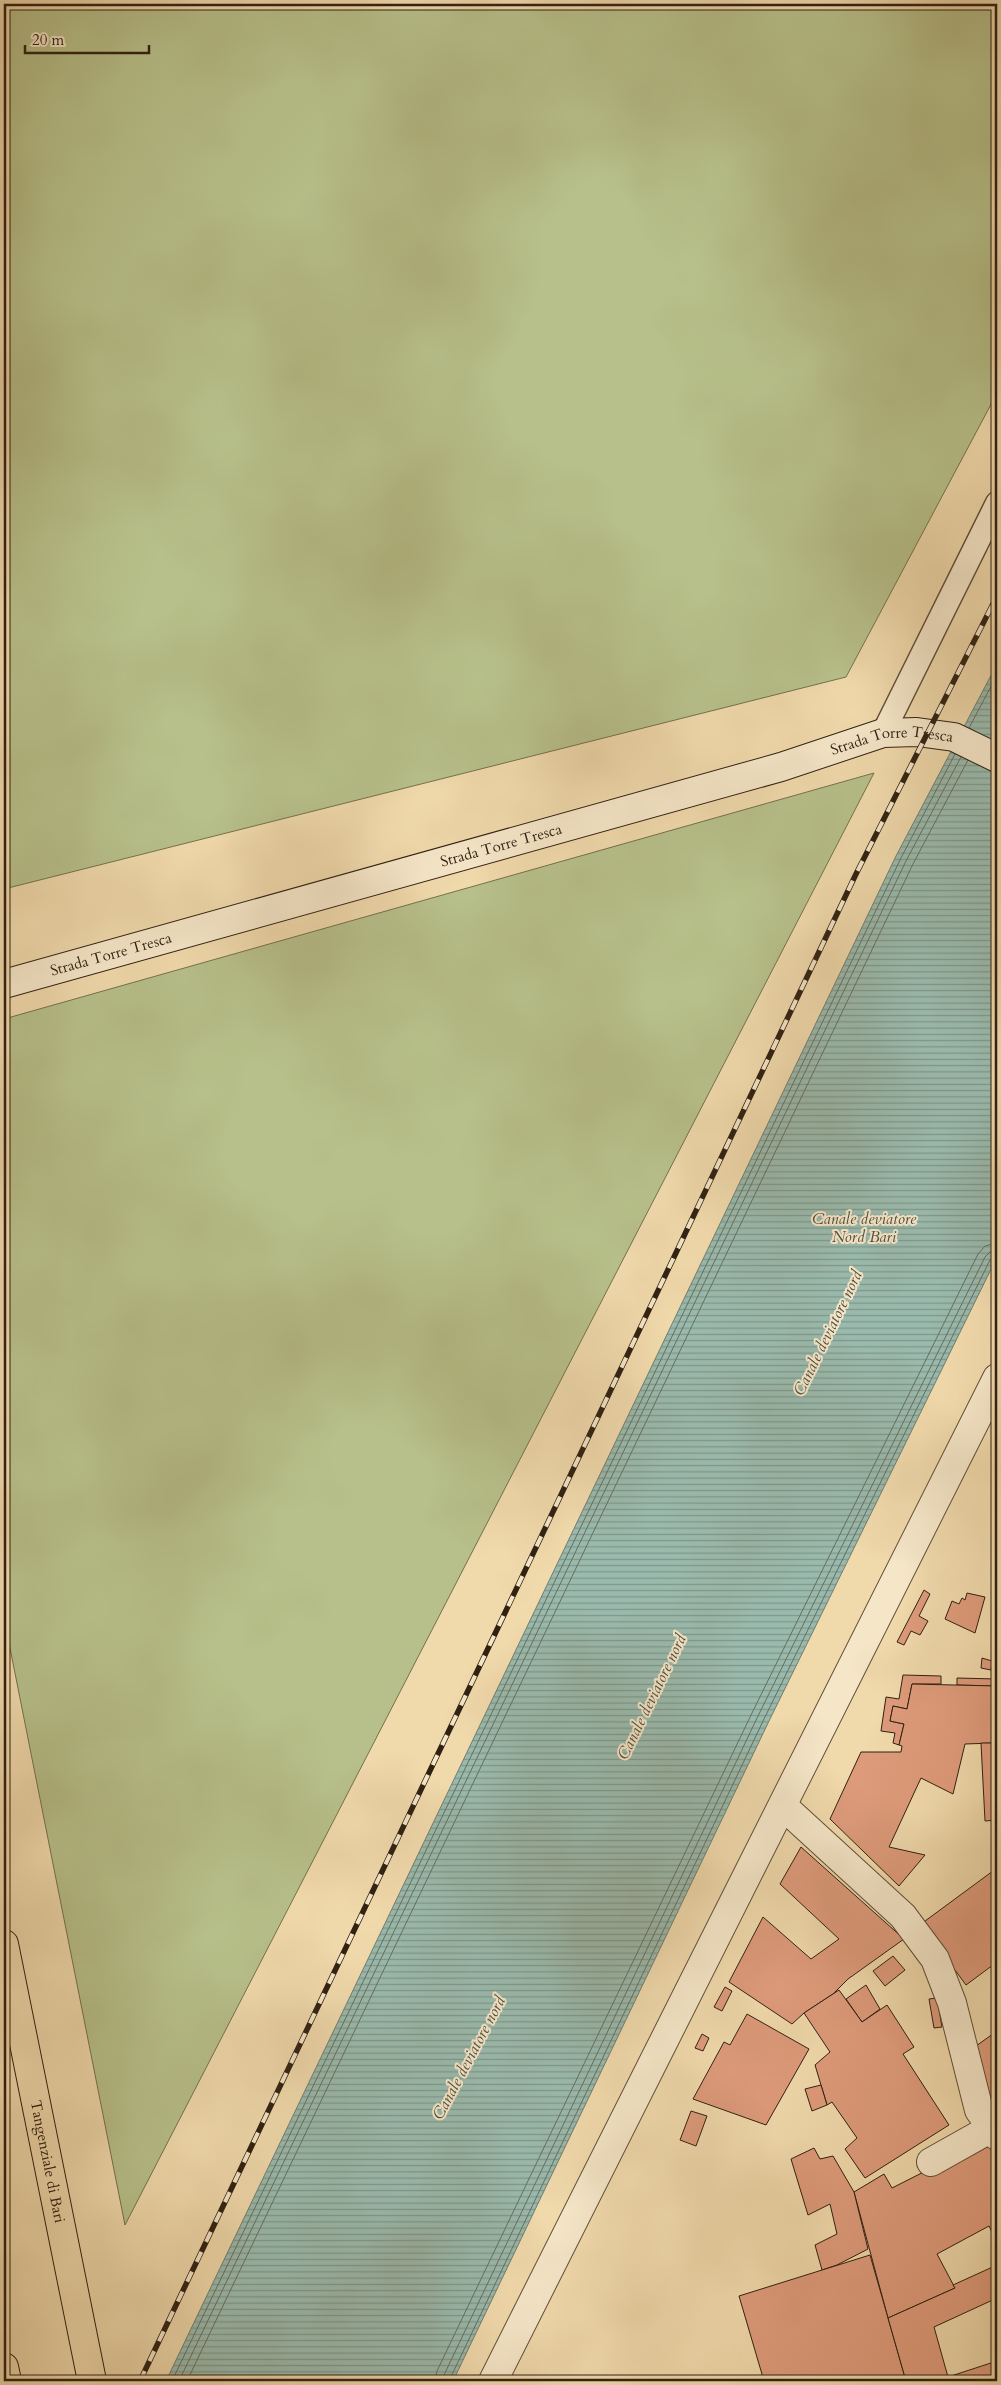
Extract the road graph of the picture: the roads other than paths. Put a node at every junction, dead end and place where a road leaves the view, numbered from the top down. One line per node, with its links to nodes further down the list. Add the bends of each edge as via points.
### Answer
1 (997, 503): 2 (lane)
2 (883, 734): 3 (street, Strada Torre Tresca, via 917,732 954,737); 4 (street, Strada Torre Tresca, via 782,767)
3 (997, 758)
4 (4, 984)
5 (997, 1378): 6 (street)
6 (783, 1806): 8 (street, via 903,1916 935,1959 952,2003 978,2110); 13 (street)
7 (4, 1944): 12 (highway, Tangenziale di Bari)
8 (996, 2130): 9 (street)
9 (931, 2162)
10 (4, 2367): 11 (highway)
11 (6, 2381)
12 (92, 2381)
13 (493, 2381)

